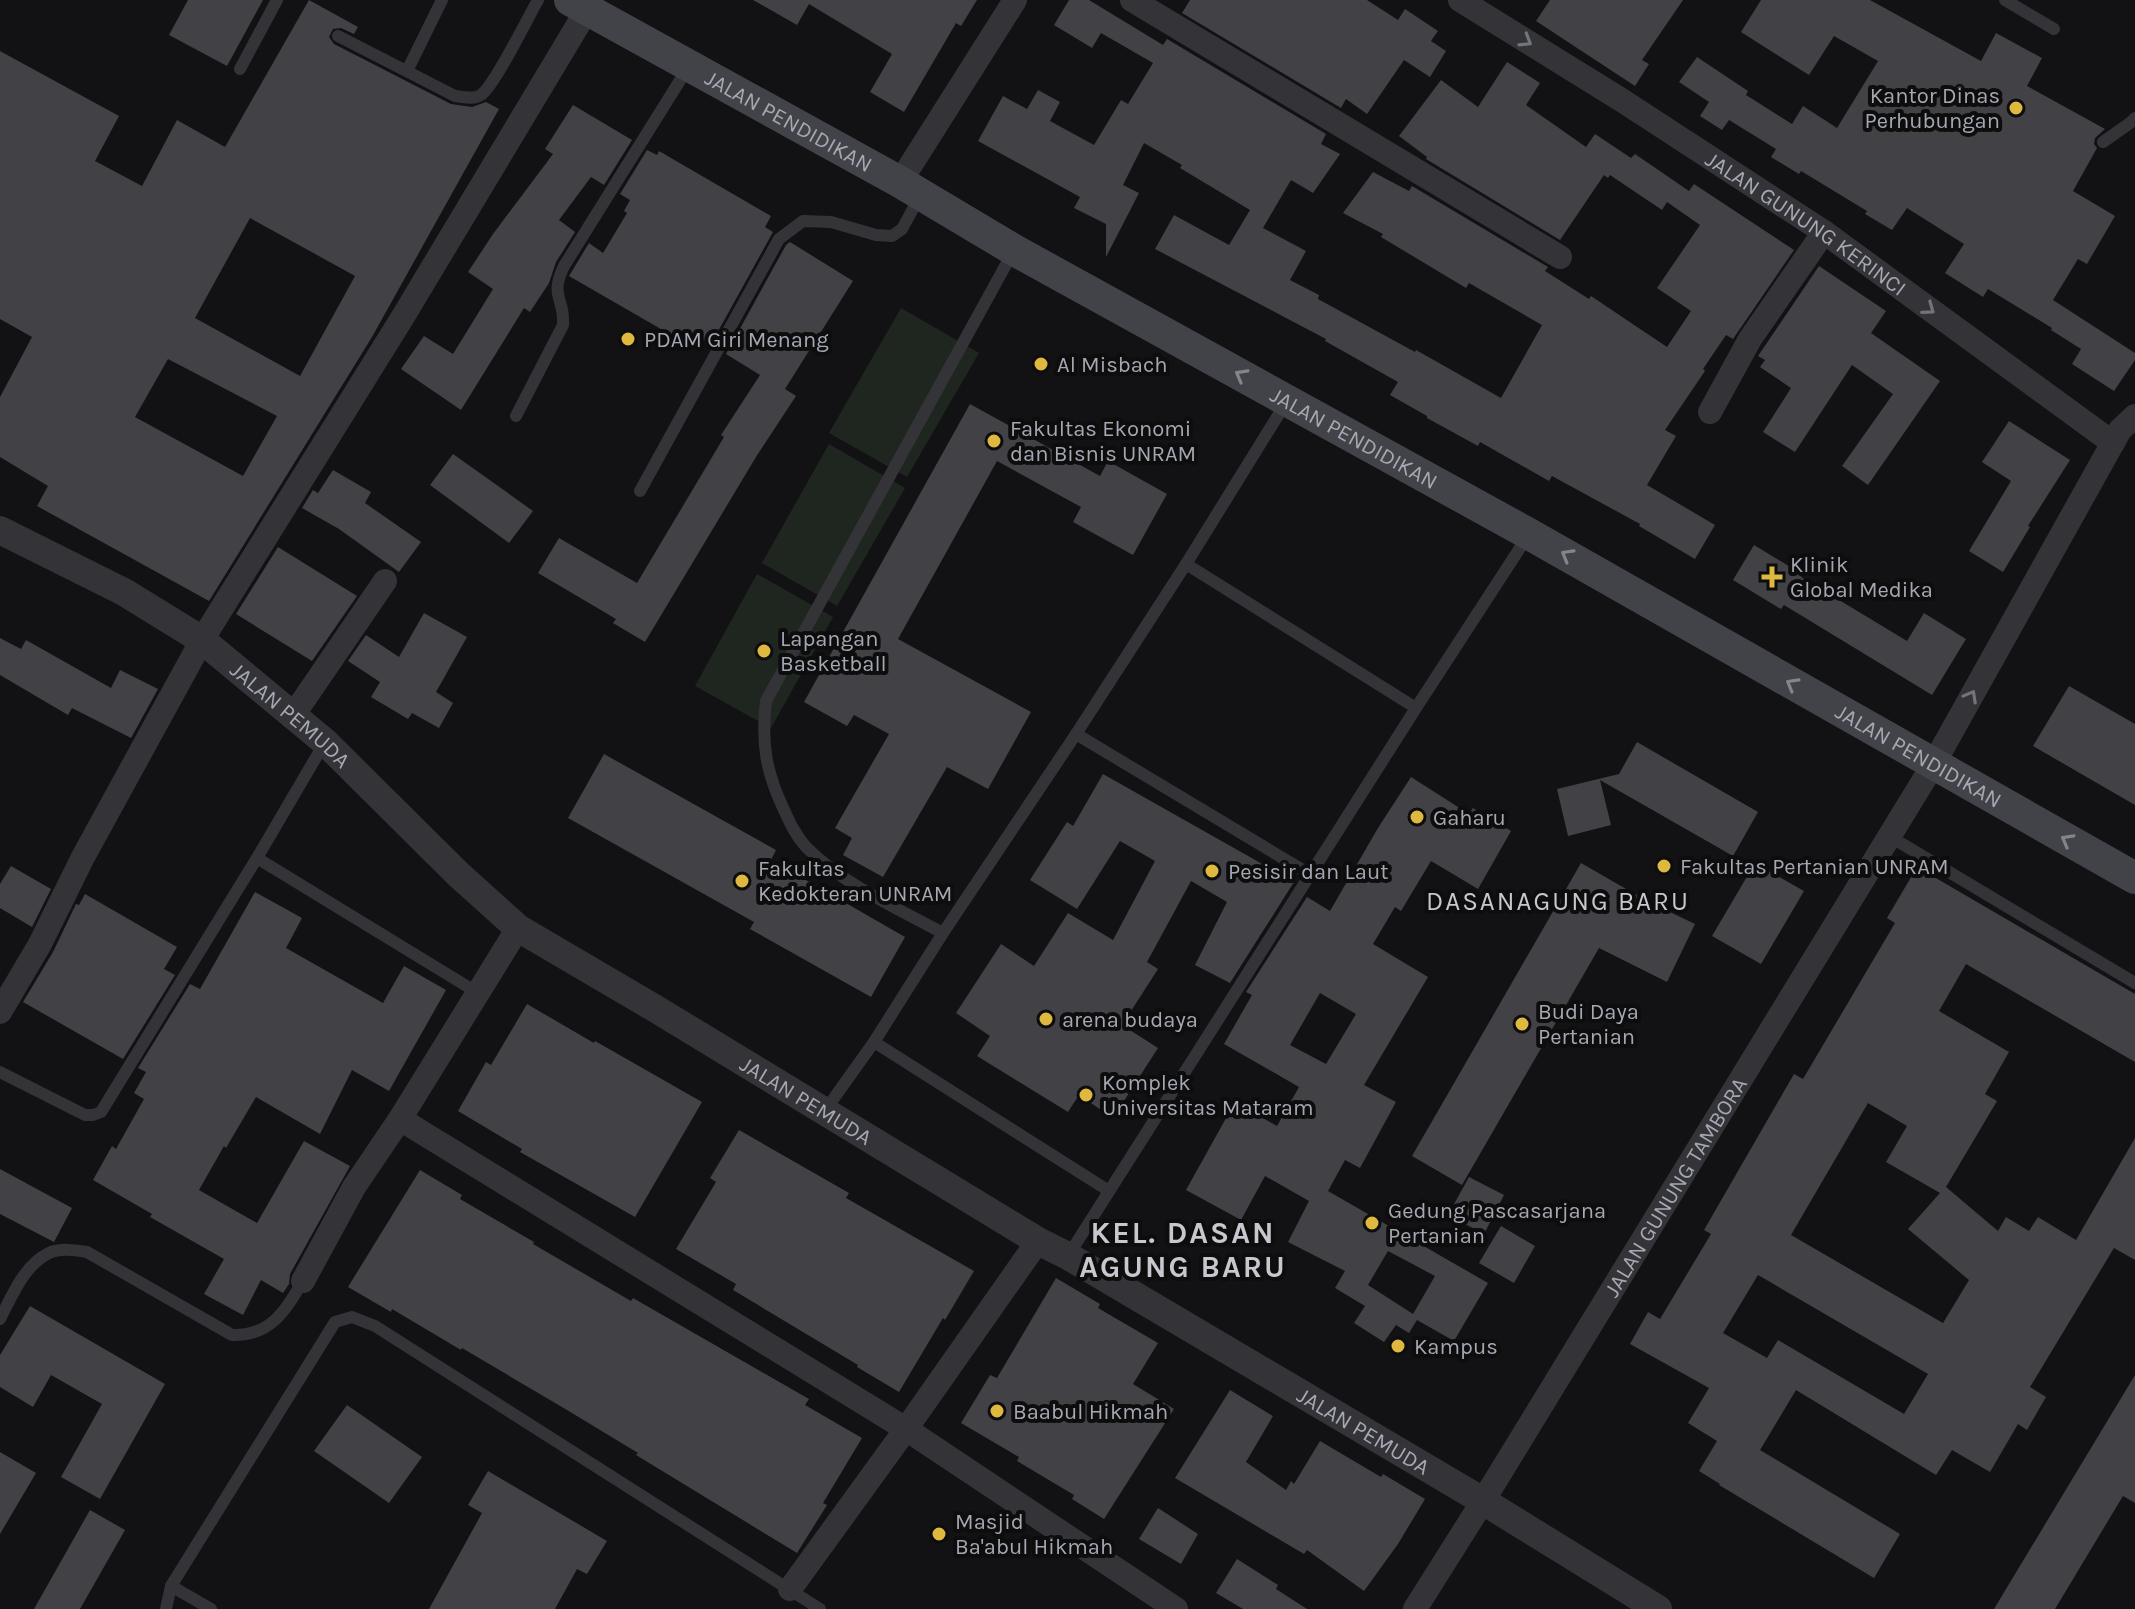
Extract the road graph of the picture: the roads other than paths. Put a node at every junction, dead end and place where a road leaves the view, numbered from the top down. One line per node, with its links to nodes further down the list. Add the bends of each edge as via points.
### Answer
1 (277, 0): 12 (lane)
2 (442, 0): 13 (lane)
3 (538, 0): 13 (lane, via 481,94 455,96)
4 (1015, 0): 16 (street)
5 (1132, 0): 19 (street)
6 (1460, 0): 17 (street, JALAN GUNUNG KERINCI, one-way to 17)
7 (2005, 0): 9 (lane)
8 (579, 5): 11 (main road, JALAN PENDIDIKAN); 30 (street, via 404,315)
9 (2054, 29)
10 (338, 36): 13 (lane)
11 (689, 66): 16 (main road, JALAN PENDIDIKAN); 22 (lane, via 564,266 557,294 563,325)
12 (240, 69)
13 (407, 71)
14 (2135, 118): 15 (lane)
15 (2103, 142)
16 (910, 188): 18 (main road, JALAN PENDIDIKAN); 25 (lane, via 902,229 892,236 803,221 779,239)
17 (1824, 232): 21 (street, via 1750,339); 24 (street, JALAN GUNUNG KERINCI, one-way to 24)
18 (1014, 250): 20 (main road, JALAN PENDIDIKAN, one-way to 18); 41 (lane, via 766,701 763,721 773,787 804,845 855,884)
19 (1560, 257)
20 (1287, 401): 27 (main road, JALAN PENDIDIKAN); 28 (lane)
21 (1710, 412)
22 (516, 416)
23 (2135, 416): 24 (street)
24 (2113, 443): 35 (street, JALAN GUNUNG TAMBORA, one-way to 24)
25 (640, 491)
26 (0, 530): 30 (street, JALAN PEMUDA, via 124,592)
27 (1529, 534): 31 (lane); 35 (main road, JALAN PENDIDIKAN, one-way to 27)
28 (1186, 564): 31 (lane); 33 (lane)
29 (385, 581): 32 (street)
30 (202, 640): 32 (street, JALAN PEMUDA); 44 (street)
31 (1416, 708): 38 (lane)
32 (292, 717): 34 (street, JALAN PEMUDA)
33 (1076, 734): 38 (lane); 41 (lane)
34 (325, 742): 37 (lane); 40 (street, JALAN PEMUDA)
35 (1933, 765): 36 (street, JALAN GUNUNG TAMBORA); 39 (main road, JALAN PENDIDIKAN, one-way to 35)
36 (1889, 836): 42 (lane); 55 (street, JALAN GUNUNG TAMBORA)
37 (257, 858): 43 (lane); 46 (lane, via 101,1112 85,1115)
38 (1311, 875): 49 (lane)
39 (2135, 878)
40 (518, 928): 43 (street); 47 (street, JALAN PEMUDA)
41 (943, 933): 45 (lane)
42 (2135, 983)
43 (478, 993): 48 (street)
44 (0, 1012)
45 (874, 1042): 47 (lane); 49 (lane)
46 (0, 1072)
47 (824, 1112): 50 (street, JALAN PEMUDA)
48 (400, 1119): 52 (street, via 354,1187); 54 (street)
49 (1109, 1191): 51 (lane)
50 (1038, 1241): 51 (street, JALAN PEMUDA); 54 (street)
51 (1068, 1256): 55 (street, JALAN PEMUDA)
52 (303, 1281): 53 (lane, via 267,1328 232,1335 87,1252 64,1249 48,1253 26,1272)
53 (0, 1319)
54 (906, 1429): 57 (street); 61 (street)
55 (1483, 1501): 62 (street, JALAN GUNUNG TAMBORA); 63 (street, JALAN PEMUDA)
56 (171, 1586): 57 (lane, via 335,1322 352,1317 375,1326); 58 (lane); 59 (lane)
57 (790, 1589): 60 (lane)
58 (166, 1609)
59 (211, 1609)
60 (820, 1609)
61 (1176, 1609)
62 (1415, 1609)
63 (1658, 1609)

